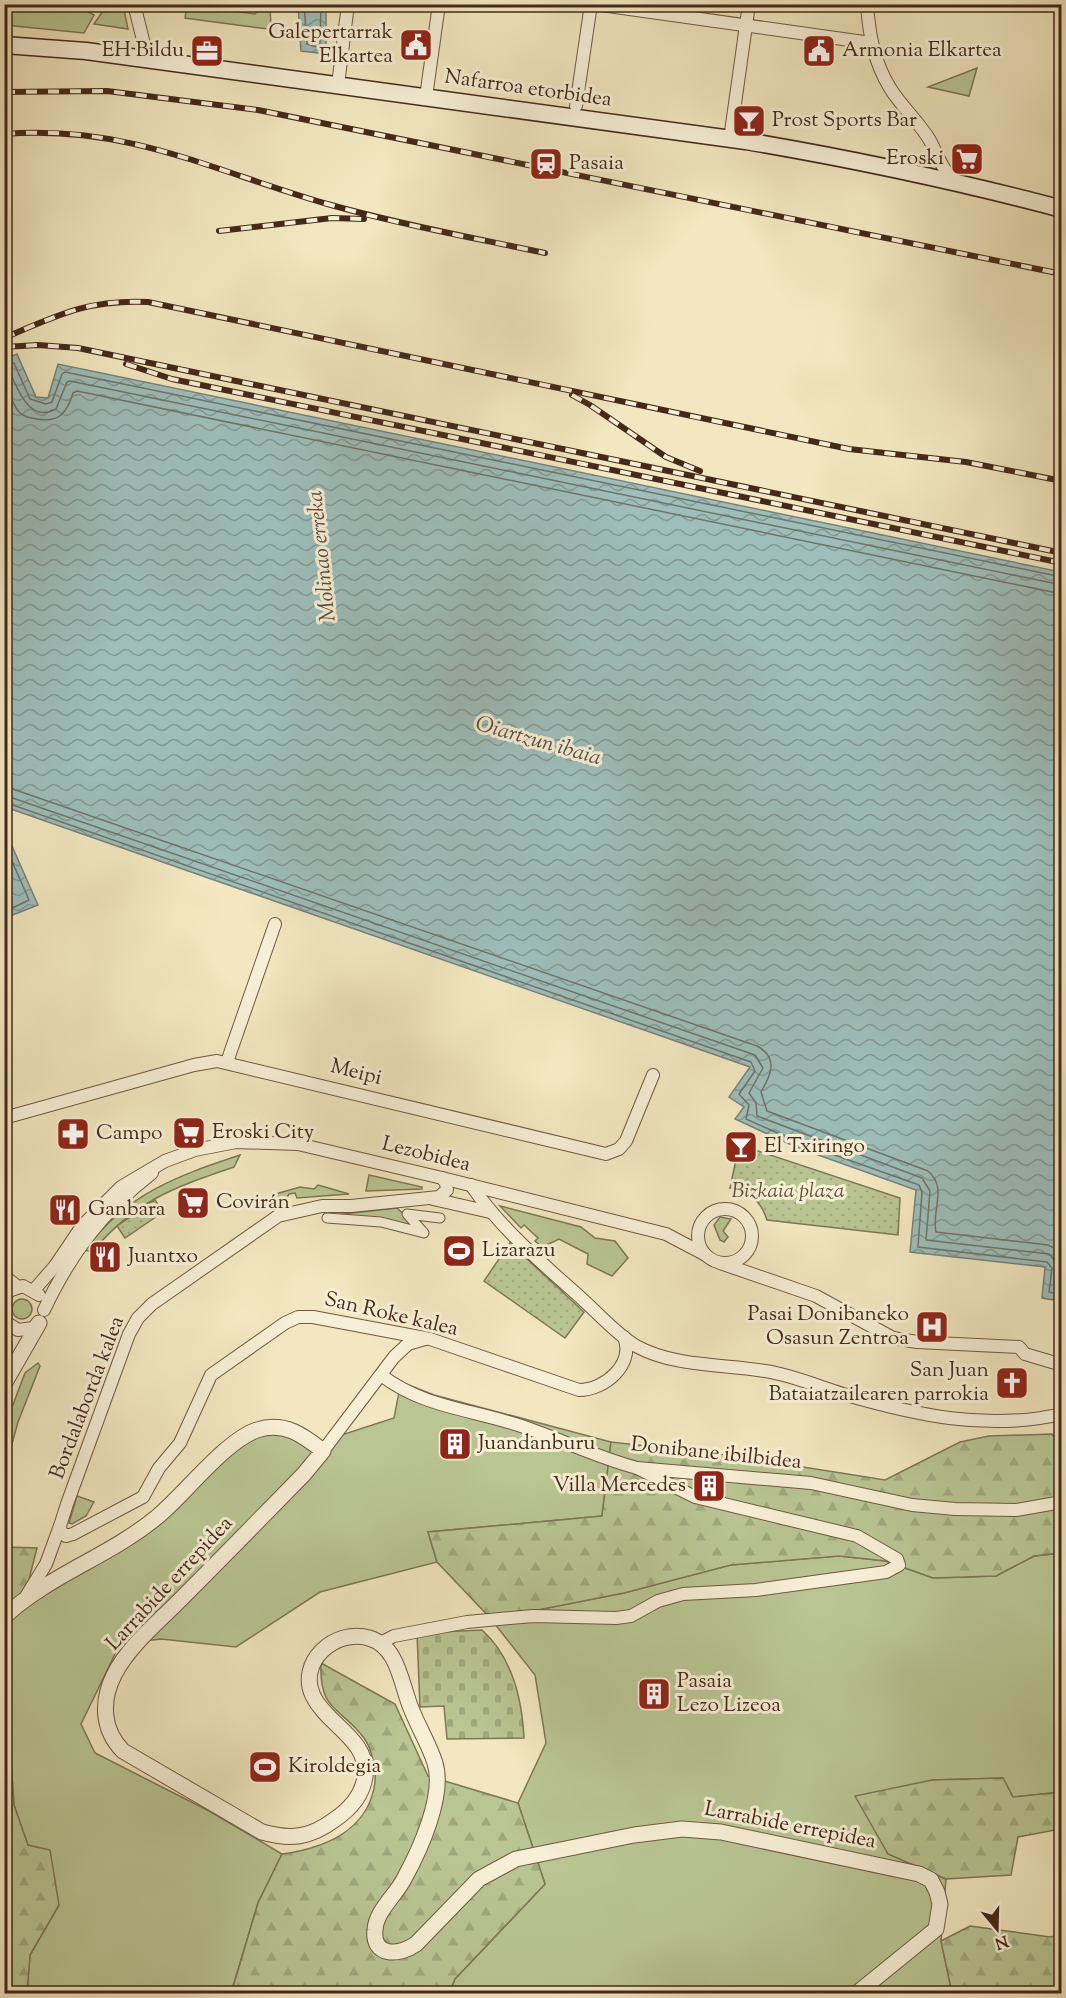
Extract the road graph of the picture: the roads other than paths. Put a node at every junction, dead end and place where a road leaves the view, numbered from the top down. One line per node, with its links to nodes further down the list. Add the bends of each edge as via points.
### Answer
1 (134, 4): 12 (street)
2 (348, 4): 13 (street)
3 (439, 4): 14 (street)
4 (593, 4): 7 (street); 15 (street)
5 (749, 4): 7 (street)
6 (867, 4): 9 (street)
7 (745, 26): 9 (street); 16 (street)
8 (4, 36): 11 (main road, Nafarroa etorbidea)
9 (871, 43): 17 (street, via 889,87 913,114 944,169)
10 (4, 45): 11 (main road, Nafarroa etorbidea)
11 (86, 51): 12 (main road, Nafarroa etorbidea)
12 (148, 60): 13 (main road, Nafarroa etorbidea)
13 (338, 85): 14 (main road, Nafarroa etorbidea)
14 (426, 97): 16 (main road, Nafarroa etorbidea)
15 (576, 106)
16 (730, 139): 17 (main road, Nafarroa etorbidea, via 851,158)
17 (961, 182): 18 (main road, Nafarroa etorbidea)
18 (1062, 209)
19 (275, 924): 20 (street)
20 (227, 1062): 21 (street, Meipi, via 601,1154 615,1151 626,1141); 22 (street, Meipi, via 194,1065)
21 (653, 1076)
22 (4, 1118)
23 (176, 1157): 24 (street, Lezobidea, via 236,1142 278,1142); 39 (street, Lezobidea, via 145,1170 107,1199); 41 (street, Lezobidea, via 121,1201 84,1240)
24 (442, 1178): 25 (street, Lezobidea); 27 (street, via 446,1193)
25 (471, 1185): 26 (street, Lezobidea); 29 (street)
26 (499, 1192): 29 (street, via 488,1198); 34 (street, Lezobidea)
27 (429, 1198): 28 (street, Bordalaborda kalea); 29 (street)
28 (397, 1202): 30 (street); 54 (street, Bordalaborda kalea, via 322,1206 278,1216 145,1311 129,1334)
29 (490, 1212): 43 (street)
30 (407, 1214): 31 (street, via 424,1233 381,1222); 32 (street)
31 (327, 1218)
32 (440, 1218)
33 (700, 1224): 34 (street, Lezobidea, via 685,1232); 35 (street, via 698,1240); 36 (street, via 713,1211 727,1209 740,1213 749,1223 753,1236 748,1251 736,1261)
34 (666, 1234): 35 (street, Lezobidea)
35 (704, 1254): 36 (street)
36 (720, 1263): 46 (street, via 816,1296 893,1338 1019,1347 1025,1354)
37 (4, 1276): 38 (street)
38 (18, 1287): 39 (street); 40 (street)
39 (34, 1290): 41 (street, via 42,1298)
40 (4, 1296)
41 (41, 1316): 42 (street, via 33,1328 18,1330); 49 (street)
42 (4, 1321)
43 (624, 1337): 44 (street, San Roke kalea, via 627,1349 614,1376 586,1390 572,1389); 50 (street, via 670,1358 786,1375 896,1409 946,1419 980,1422 1038,1419)
44 (430, 1340): 47 (street, via 408,1344); 54 (street, San Roke kalea, via 313,1317 298,1317 285,1323 211,1375 180,1443 159,1468 143,1497 76,1533)
45 (4, 1344): 48 (street)
46 (1062, 1365)
47 (381, 1375): 51 (street); 52 (street, Donibane ibilbidea, via 427,1401 516,1424)
48 (4, 1378)
49 (4, 1384)
50 (1062, 1413)
51 (323, 1451): 55 (street, via 291,1430 267,1427 241,1437 154,1520); 57 (street, Larrabide errepidea, via 124,1659 109,1690 105,1725 123,1751 262,1832 283,1838 312,1834 350,1807 364,1784 365,1772 361,1752 312,1694 311,1668 320,1651 339,1640 367,1637)
52 (637, 1468): 53 (street, Donibane ibilbidea, via 810,1483 912,1505 955,1509 1016,1510); 57 (street, via 695,1497 857,1536 897,1559 899,1564 896,1569 875,1574 756,1590 683,1594 658,1601 631,1616 533,1616 468,1622 394,1636)
53 (1062, 1502)
54 (61, 1530): 55 (street, Bordalaborda kalea, via 41,1575)
55 (24, 1599): 56 (street)
56 (4, 1617)
57 (380, 1643): 58 (street, Larrabide errepidea, via 399,1669 439,1778 416,1854 375,1926 374,1937 384,1950 404,1953 479,1880 516,1859 634,1835 701,1829 877,1864 931,1880 940,1904 936,1929)
58 (856, 1994)

